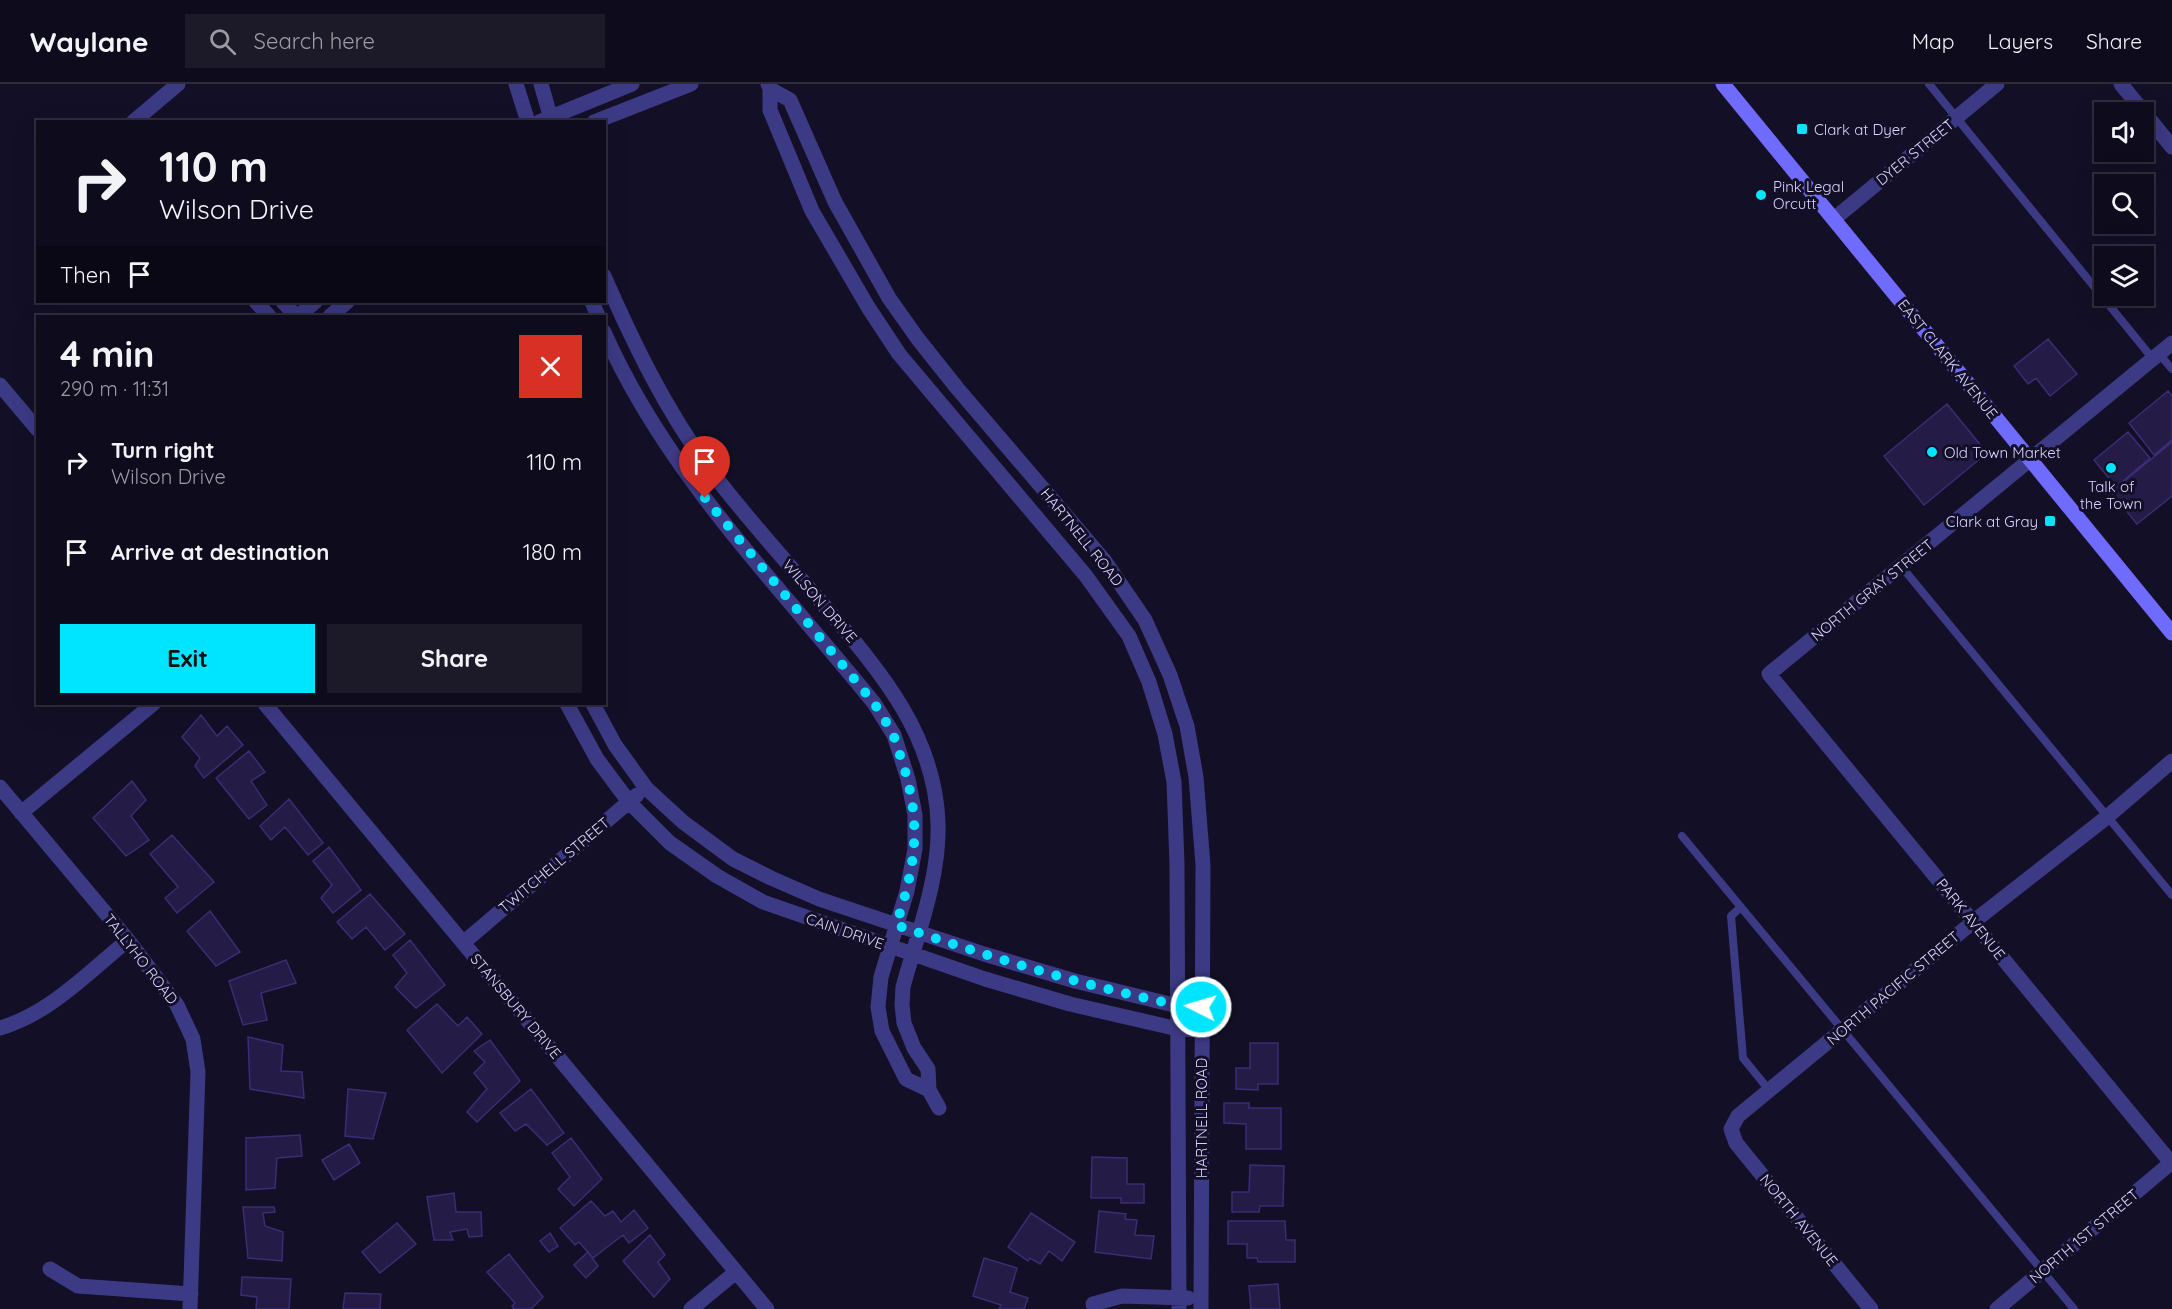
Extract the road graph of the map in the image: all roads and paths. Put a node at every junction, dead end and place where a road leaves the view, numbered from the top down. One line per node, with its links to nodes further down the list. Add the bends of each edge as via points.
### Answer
1 (178, 84): 12 (street)
2 (516, 84): 13 (street)
3 (541, 84): 14 (street)
4 (632, 84): 14 (street)
5 (691, 84): 15 (street)
6 (1723, 84): 17 (main road, EAST CLARK AVENUE)
7 (1929, 84): 11 (lane)
8 (1997, 84): 11 (street, DYER STREET)
9 (2121, 84): 16 (street)
10 (769, 86): 32 (street, HARTNELL ROAD, via 790,100 860,249 918,339); 33 (street, HARTNELL ROAD, via 770,110 818,221 899,354)
11 (1956, 118): 17 (street, DYER STREET); 29 (lane)
12 (135, 120)
13 (527, 120)
14 (547, 120)
15 (599, 120)
16 (2172, 147)
17 (1833, 219): 35 (main road, EAST CLARK AVENUE)
18 (606, 280): 36 (street, WILSON DRIVE, via 659,391 708,466)
19 (257, 303): 23 (street)
20 (285, 303): 24 (street)
21 (314, 303): 25 (street)
22 (346, 303): 26 (street)
23 (268, 315)
24 (296, 315)
25 (298, 315)
26 (331, 315)
27 (606, 336): 39 (street, WILSON DRIVE, via 638,400 690,480)
28 (2172, 343): 29 (street, NORTH GRAY STREET)
29 (2156, 356): 30 (lane); 35 (street, NORTH GRAY STREET)
30 (2172, 369)
31 (0, 385): 34 (street)
32 (957, 388): 33 (street); 37 (street, HARTNELL ROAD)
33 (939, 403): 40 (street, HARTNELL ROAD)
34 (36, 428)
35 (2030, 460): 38 (street, NORTH GRAY STREET); 41 (main road, EAST CLARK AVENUE)
36 (778, 553): 39 (street); 58 (street, WILSON DRIVE, via 896,694 920,740 932,781 938,823 935,865)
37 (1104, 560): 40 (street); 64 (street, HARTNELL ROAD, via 1145,620 1187,726 1196,777 1203,865)
38 (1901, 566): 42 (street, NORTH GRAY STREET); 52 (lane)
39 (762, 568): 57 (street, WILSON DRIVE, via 874,703 894,735 915,815 913,860)
40 (1086, 576): 63 (street, HARTNELL ROAD, via 1129,636 1165,734 1174,782)
41 (2172, 633)
42 (1769, 675): 56 (street, PARK AVENUE)
43 (152, 705): 51 (street)
44 (266, 705): 60 (street, STANSBURY DRIVE)
45 (568, 705): 50 (street, CAIN DRIVE, via 597,759)
46 (594, 705): 49 (street, CAIN DRIVE, via 615,745)
47 (2172, 761): 52 (street, NORTH PACIFIC STREET)
48 (0, 787): 51 (street, TALLYHO ROAD)
49 (646, 788): 50 (street, TWITCHELL STREET); 57 (street, CAIN DRIVE, via 732,859 819,899)
50 (629, 802): 60 (street, TWITCHELL STREET); 61 (street, CAIN DRIVE, via 670,843 763,902)
51 (21, 813): 59 (street, TALLYHO ROAD)
52 (2108, 817): 54 (lane); 56 (street, NORTH PACIFIC STREET)
53 (1682, 836): 55 (lane)
54 (2172, 895)
55 (1742, 907): 68 (lane); 70 (lane, via 1731,916 1743,1058)
56 (1973, 922): 68 (street, NORTH PACIFIC STREET); 73 (street, PARK AVENUE)
57 (896, 925): 58 (street, CAIN DRIVE); 61 (street, WILSON DRIVE)
58 (918, 933): 62 (street, WILSON DRIVE); 63 (street, CAIN DRIVE, via 1075,981)
59 (128, 940): 65 (street, via 51,1003); 77 (street, TALLYHO ROAD, via 177,1005 193,1039 198,1072)
60 (463, 943): 76 (street, STANSBURY DRIVE)
61 (891, 947): 62 (street, CAIN DRIVE); 69 (street, WILSON DRIVE, via 881,977 878,1007 882,1031 906,1078)
62 (912, 955): 66 (street, CAIN DRIVE, via 1070,1004); 69 (street, WILSON DRIVE, via 903,987 904,1023 928,1069)
63 (1178, 1006): 64 (street, CAIN DRIVE); 66 (street, HARTNELL ROAD)
64 (1201, 1007): 67 (street, HARTNELL ROAD)
65 (0, 1028)
66 (1178, 1029): 67 (street, CAIN DRIVE); 79 (street, HARTNELL ROAD)
67 (1202, 1030): 80 (street, HARTNELL ROAD)
68 (1844, 1030): 70 (street, NORTH PACIFIC STREET); 75 (lane)
69 (929, 1090): 71 (street)
70 (1769, 1090): 72 (street, NORTH PACIFIC STREET, via 1738,1116)
71 (939, 1108)
72 (1731, 1129): 83 (street, NORTH AVENUE, via 1736,1143)
73 (2172, 1163): 75 (street, NORTH 1ST STREET)
74 (50, 1269): 77 (street, via 78,1286)
75 (2043, 1271): 84 (street, NORTH 1ST STREET); 85 (lane)
76 (736, 1272): 81 (street); 82 (street, STANSBURY DRIVE)
77 (190, 1301)
78 (1093, 1304): 79 (street, via 1122,1296)
79 (1179, 1304): 80 (street)
80 (1200, 1304)
81 (691, 1309)
82 (767, 1309)
83 (1871, 1309)
84 (1997, 1309)
85 (2074, 1309)

